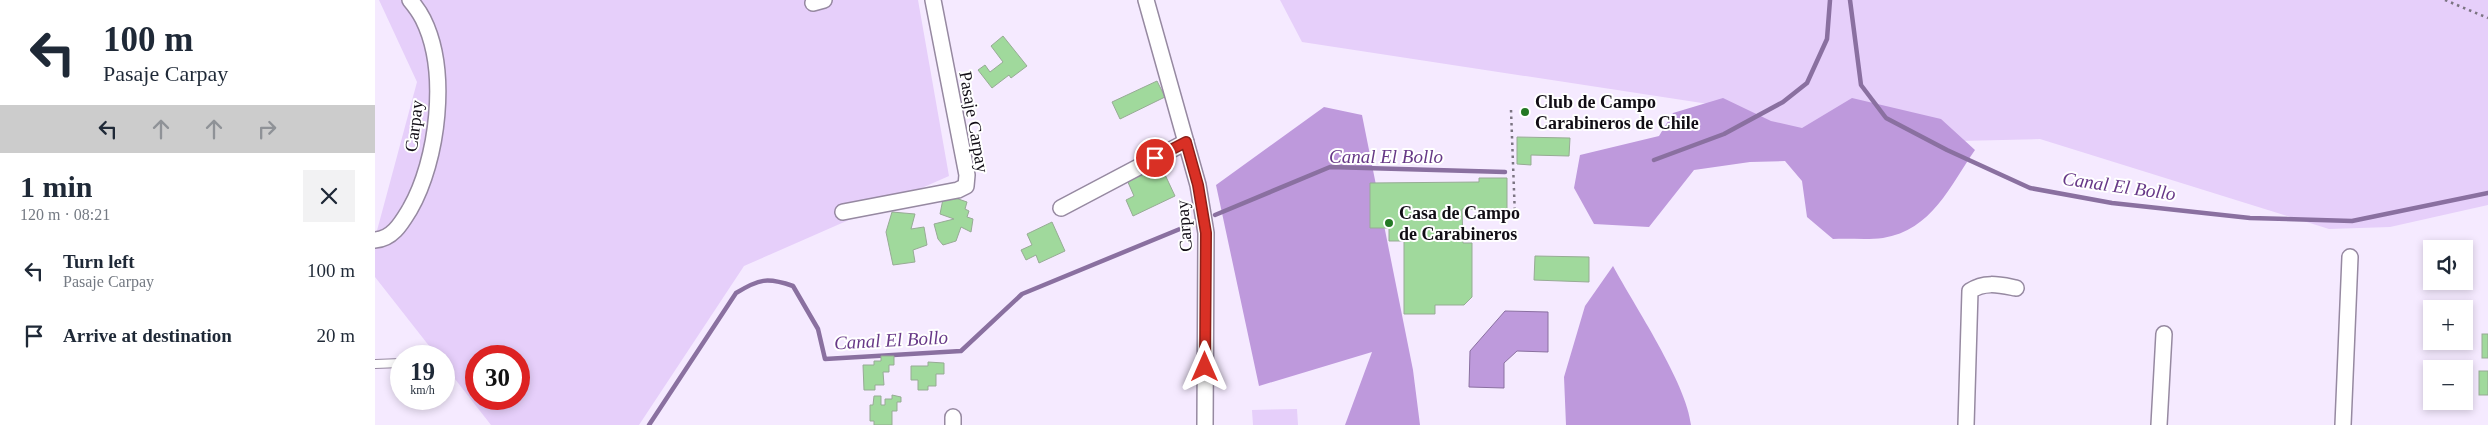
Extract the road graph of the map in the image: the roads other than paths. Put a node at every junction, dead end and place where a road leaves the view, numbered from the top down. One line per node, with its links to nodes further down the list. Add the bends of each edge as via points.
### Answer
1 (410, 0): 7 (street, Carpay, via 423,20 434,54 438,103 433,150 417,196 400,227)
2 (933, 0): 6 (street, Pasaje Carpay, via 967,175 966,186)
3 (1146, 0): 4 (street, Carpay)
4 (1186, 142): 5 (street); 13 (street, Carpay, via 1206,233)
5 (1061, 208)
6 (843, 212)
7 (375, 240)
8 (2350, 258): 16 (street)
9 (2016, 288): 14 (street, via 1979,285 1970,291)
10 (2164, 334): 15 (street)
11 (390, 363): 12 (lane)
12 (375, 364)
13 (1205, 425)
14 (1966, 425)
15 (2159, 425)
16 (2343, 425)

